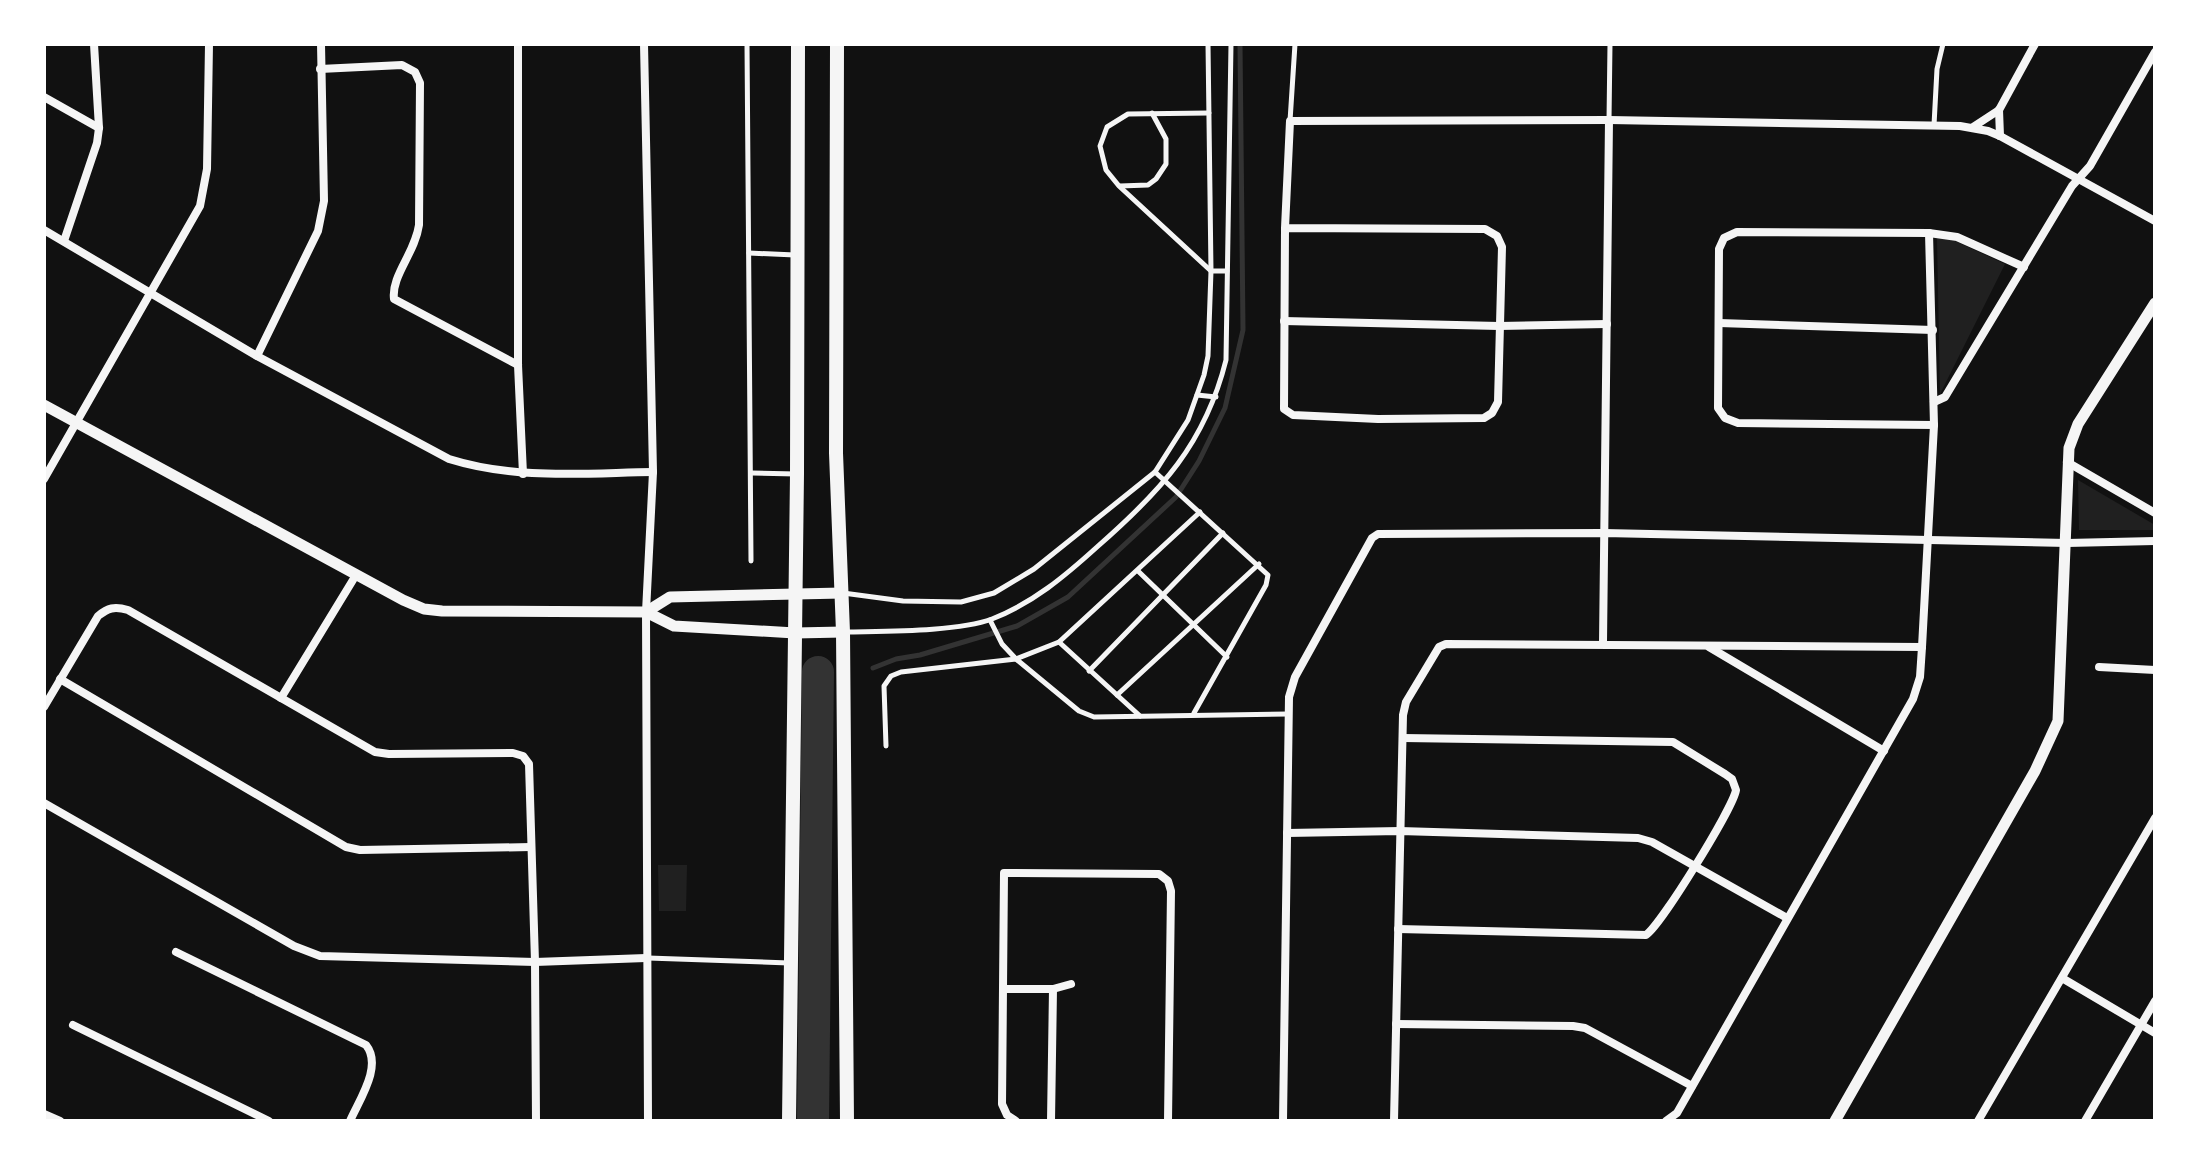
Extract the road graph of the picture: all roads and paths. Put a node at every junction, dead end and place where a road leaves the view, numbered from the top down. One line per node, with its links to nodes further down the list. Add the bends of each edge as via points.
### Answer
1 (94, 44): 25 (street)
2 (209, 44): 39 (street, via 207,169 200,206)
3 (321, 44): 16 (street)
4 (518, 44): 47 (street)
5 (644, 44): 55 (street)
6 (747, 44): 34 (lane)
7 (798, 44): 35 (main road)
8 (837, 44): 73 (main road, via 836,453)
9 (1208, 44): 20 (lane)
10 (1231, 44): 38 (lane)
11 (1295, 44): 22 (lane)
12 (1610, 44): 21 (lane)
13 (1943, 44): 23 (lane)
14 (2035, 44): 18 (street)
15 (2155, 52): 27 (street)
16 (320, 69): 46 (street, via 322,216); 47 (street, via 402,65 415,72 420,83 419,225 417,241 394,283 394,299)
17 (44, 97): 25 (street)
18 (1999, 110): 24 (street); 26 (street)
19 (1152, 113): 20 (lane); 28 (lane, via 1166,139 1166,164 1148,185); 28 (lane, via 1128,114 1107,127 1100,146 1106,170)
20 (1209, 113): 37 (lane)
21 (1609, 120): 22 (street); 23 (street); 43 (street)
22 (1290, 121): 30 (street)
23 (1934, 125): 24 (street)
24 (1973, 127): 26 (street)
25 (99, 128): 33 (street)
26 (2000, 136): 27 (street)
27 (2079, 178): 29 (street); 36 (street)
28 (1119, 186): 37 (lane)
29 (2155, 221)
30 (1285, 228): 41 (street); 44 (street, via 1485,229 1502,247)
31 (44, 230): 33 (street)
32 (1929, 233): 36 (street, via 1957,237); 42 (street, via 1737,232 1724,238 1719,249); 45 (street)
33 (64, 241): 39 (street)
34 (749, 253): 35 (lane); 57 (lane)
35 (796, 255): 59 (main road)
36 (2024, 267): 50 (street, via 1945,397)
37 (1211, 271): 38 (lane); 48 (lane, via 1208,356)
38 (1227, 271): 49 (lane, via 1226,360)
39 (151, 293): 46 (street); 52 (street)
40 (2155, 303): 54 (street, via 2078,424)
41 (1284, 321): 44 (street); 44 (street, via 1284,409 1293,415 1378,419 1484,418 1492,413 1498,402)
42 (1719, 323): 45 (street); 53 (street, via 1718,408 1725,418 1738,423)
43 (1607, 324): 44 (street); 65 (street)
44 (1499, 326)
45 (1933, 330): 50 (street)
46 (257, 356): 58 (street, via 449,459)
47 (518, 365): 58 (street)
48 (1197, 395): 49 (lane); 56 (lane, via 1188,420)
49 (1216, 397): 61 (lane)
50 (1934, 402): 53 (street)
51 (44, 405): 52 (street)
52 (76, 423): 60 (street); 72 (street)
53 (1934, 425): 66 (street)
54 (2067, 462): 63 (street); 68 (street)
55 (653, 472): 58 (street); 76 (street)
56 (1155, 472): 61 (lane); 73 (lane, via 1034,569 994,593 961,602)
57 (752, 473): 59 (lane); 69 (lane)
58 (523, 474)
59 (797, 474): 74 (main road)
60 (44, 479)
61 (1168, 482): 62 (lane); 77 (lane, via 1056,584)
62 (1200, 512): 64 (lane); 71 (lane)
63 (2155, 513)
64 (1223, 533): 70 (lane); 75 (lane)
65 (1604, 533): 66 (street); 82 (street); 95 (street, via 1378,534 1295,677)
66 (1927, 539): 68 (street); 84 (street)
67 (2155, 541): 68 (street)
68 (2067, 543): 136 (street, via 2057,728)
69 (751, 561)
70 (1259, 564): 78 (lane); 85 (lane, via 1268,575 1266,585)
71 (1138, 571): 75 (lane); 81 (lane)
72 (356, 575): 76 (street, via 424,609); 92 (street)
73 (842, 593): 74 (street); 79 (main road)
74 (796, 594): 76 (street, via 670,597); 80 (main road)
75 (1163, 596): 78 (lane); 89 (lane)
76 (646, 612): 80 (street, via 674,626); 109 (street)
77 (990, 620): 79 (lane); 86 (lane)
78 (1193, 625): 85 (lane); 91 (lane)
79 (843, 632): 80 (street); 129 (main road)
80 (795, 633): 111 (main road)
81 (1059, 642): 86 (lane); 89 (lane)
82 (1603, 643): 83 (street); 97 (street, via 1439,647 1406,702)
83 (1708, 647): 84 (street); 99 (street)
84 (1922, 647): 99 (street, via 1913,699)
85 (1227, 657): 94 (lane)
86 (1016, 659): 96 (lane, via 1079,711 1094,717); 98 (lane, via 891,676 884,686)
87 (2099, 667): 88 (street)
88 (2155, 670)
89 (1089, 671): 91 (lane)
90 (60, 679): 92 (street, via 98,616 118,607); 93 (street); 104 (street, via 346,847)
91 (1117, 695): 96 (lane)
92 (281, 698): 104 (street, via 382,754 523,756 529,764)
93 (44, 707)
94 (1194, 714): 95 (lane); 96 (lane)
95 (1288, 714): 103 (street)
96 (1141, 716)
97 (1403, 738): 102 (street); 105 (street, via 1673,742 1732,779 1736,790)
98 (886, 746)
99 (1884, 751): 106 (street)
100 (44, 803): 110 (street, via 320,956)
101 (2155, 818): 112 (street)
102 (1400, 831): 103 (street); 105 (street, via 1638,838); 107 (street)
103 (1287, 833): 133 (street)
104 (531, 847): 110 (street)
105 (1694, 865): 106 (street); 107 (street, via 1646,935)
106 (1787, 918): 121 (street)
107 (1398, 929): 117 (street)
108 (176, 952): 125 (street, via 366,1045 372,1070)
109 (646, 958): 110 (street); 111 (lane); 127 (street)
110 (535, 962): 126 (street)
111 (790, 963): 128 (main road)
112 (2062, 978): 119 (street); 137 (street)
113 (1071, 984): 115 (street)
114 (1004, 989): 115 (street); 130 (street, via 1002,1104); 132 (street, via 1004,873 1159,874 1168,881)
115 (1053, 989): 131 (street)
116 (2155, 1001): 119 (street)
117 (1396, 1024): 121 (street, via 1585,1028); 134 (street)
118 (73, 1025): 124 (street)
119 (2141, 1025): 120 (street); 138 (street)
120 (2155, 1033)
121 (1692, 1086): 135 (street, via 1677,1113)
122 (44, 1114): 123 (street)
123 (60, 1121)
124 (269, 1121)
125 (350, 1121)
126 (536, 1121)
127 (648, 1121)
128 (789, 1121)
129 (847, 1121)
130 (1016, 1121)
131 (1051, 1121)
132 (1168, 1121)
133 (1283, 1121)
134 (1394, 1121)
135 (1666, 1121)
136 (1835, 1121)
137 (1978, 1121)
138 (2085, 1121)

